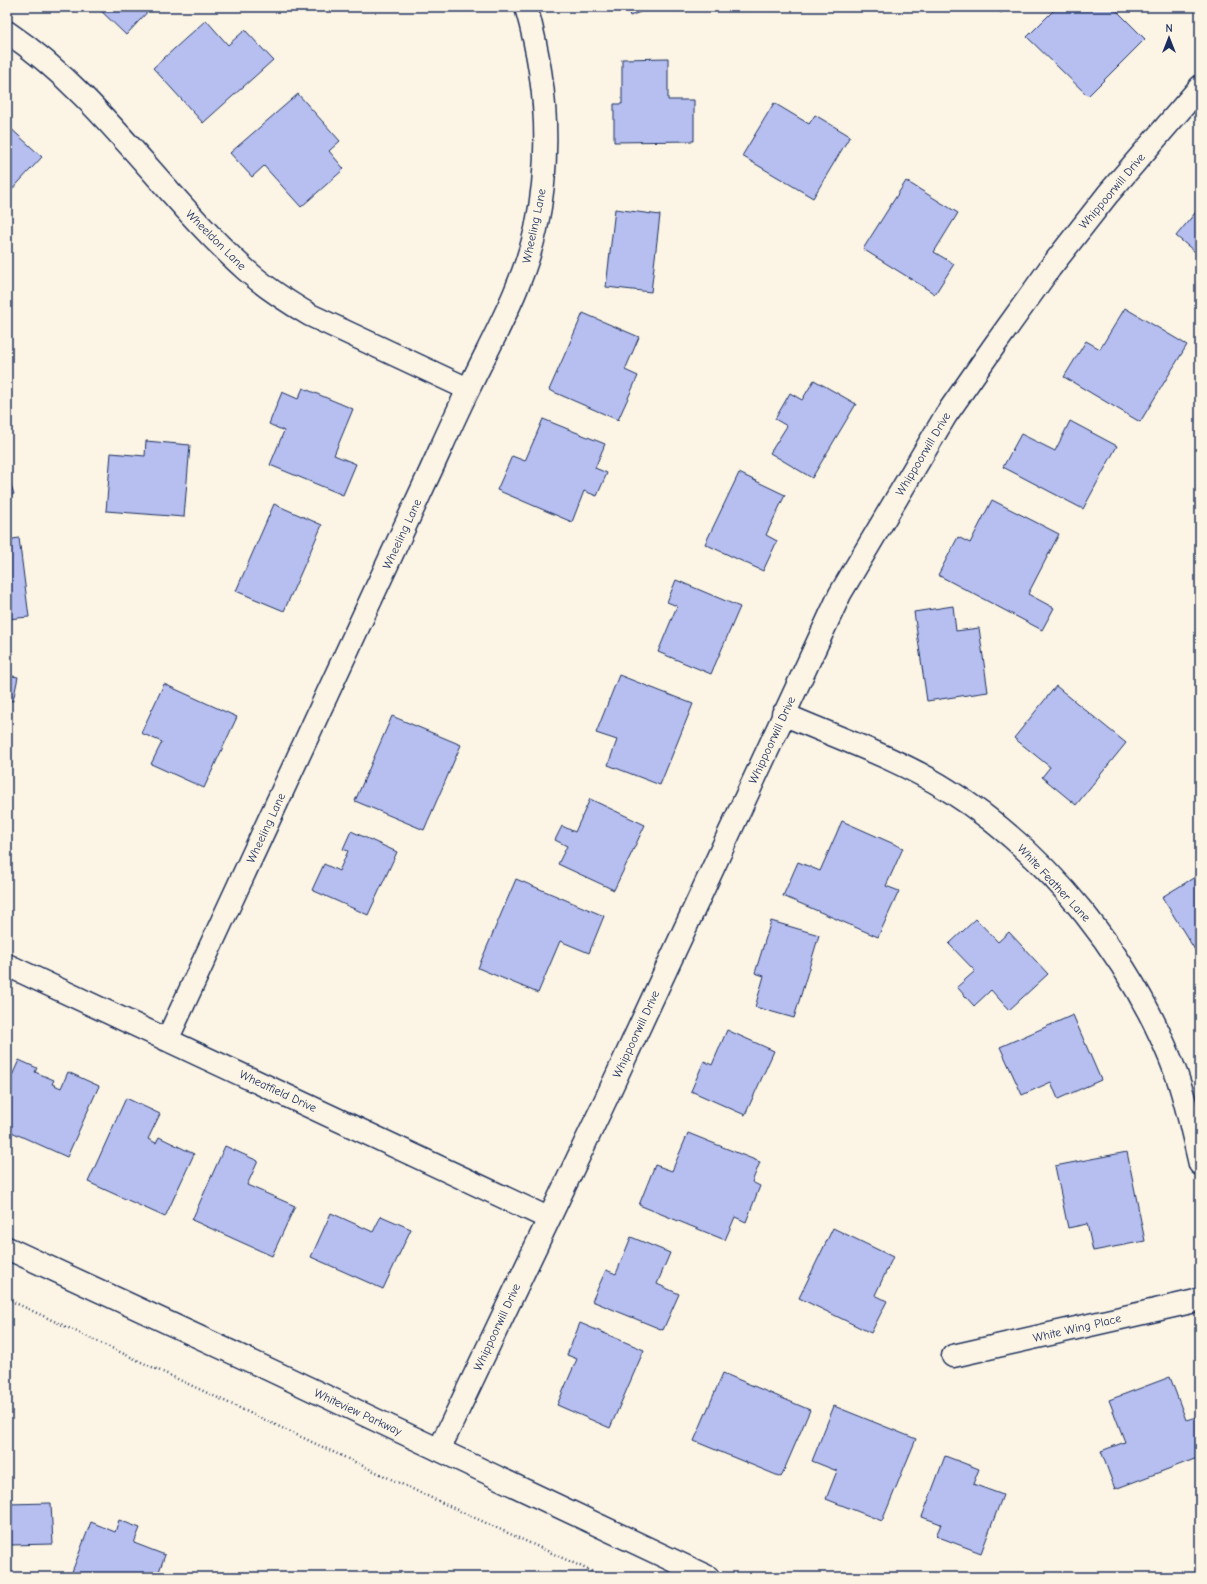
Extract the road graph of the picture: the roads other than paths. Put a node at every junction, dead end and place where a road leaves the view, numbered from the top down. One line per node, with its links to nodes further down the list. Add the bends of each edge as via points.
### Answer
1 (526, 7): 4 (street, Wheeling Lane, via 539,58 542,83 546,144 542,199 530,253 514,296)
2 (7, 32): 4 (street, Wheeldon Lane, via 79,90 193,218 264,285 310,315)
3 (1200, 87): 5 (street, Whippoorwill Drive, via 1108,194 1050,268 946,415 840,594)
4 (468, 389): 7 (street, Wheeling Lane)
5 (783, 714): 8 (street, White Feather Lane, via 880,755 947,790 994,824 1058,884 1100,933 1150,1015 1177,1077); 9 (street, Whippoorwill Drive, via 606,1099)
6 (7, 965): 7 (street, Wheatfield Drive)
7 (167, 1040): 9 (street, Wheatfield Drive)
8 (1200, 1164)
9 (548, 1218): 13 (street, Whippoorwill Drive)
10 (7, 1248): 13 (street, Whiteview Parkway)
11 (1200, 1300): 12 (street, White Wing Place)
12 (953, 1356)
13 (439, 1450): 14 (street, Whiteview Parkway)
14 (708, 1577)

